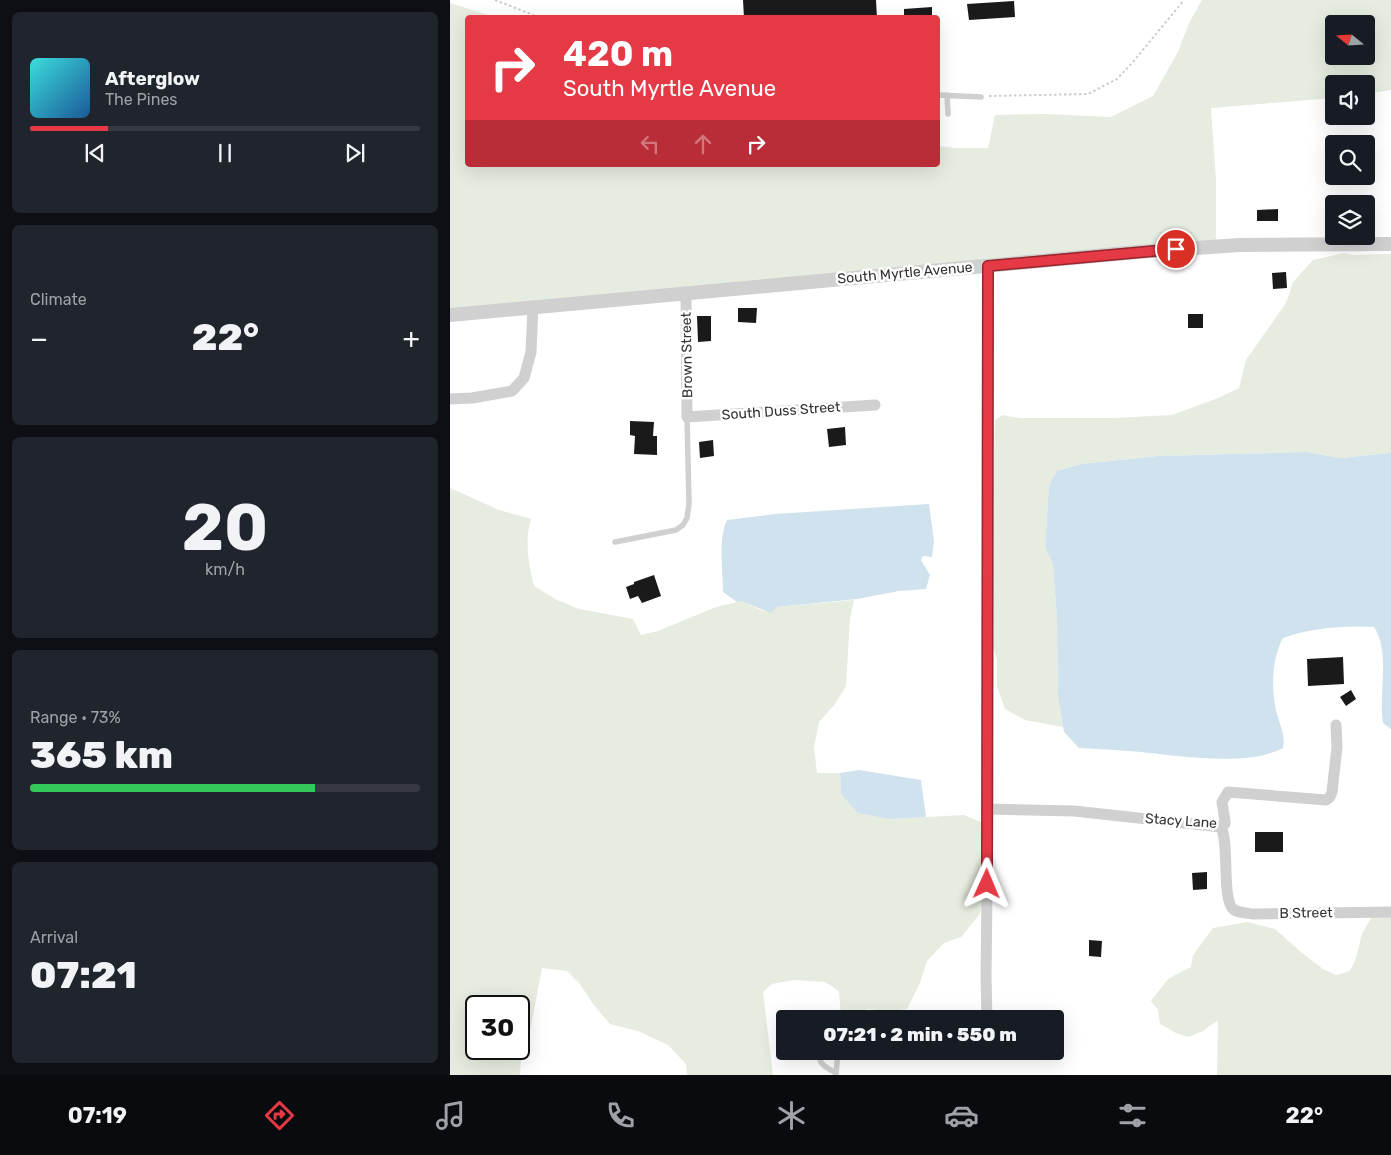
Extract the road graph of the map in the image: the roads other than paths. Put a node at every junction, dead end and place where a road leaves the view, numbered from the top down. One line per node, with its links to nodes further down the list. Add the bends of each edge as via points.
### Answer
1 (940, 95): 2 (lane)
2 (946, 95): 3 (lane); 4 (lane)
3 (981, 97)
4 (948, 114)
5 (1391, 244): 6 (street, South Myrtle Avenue, via 1240,245)
6 (988, 266): 7 (street, South Myrtle Avenue); 15 (street)
7 (686, 292): 8 (street, South Myrtle Avenue); 12 (street, Brown Street)
8 (533, 306): 9 (street, South Myrtle Avenue); 10 (street, via 531,352 524,378 512,391)
9 (450, 315)
10 (450, 398)
11 (875, 405): 12 (street, South Duss Street)
12 (687, 417): 13 (lane, via 689,504 683,525 676,530)
13 (615, 542)
14 (1336, 725): 16 (street, Stacy Lane, via 1332,792 1326,800 1228,792 1222,802 1225,824)
15 (988, 809): 16 (street, Stacy Lane, via 1074,811); 18 (street)
16 (1221, 827): 17 (street, B Street, via 1225,839 1228,898 1233,909 1253,914)
17 (1391, 912)
18 (988, 1010)
19 (820, 1060): 21 (lane)
20 (837, 1060): 21 (lane)
21 (836, 1074)

